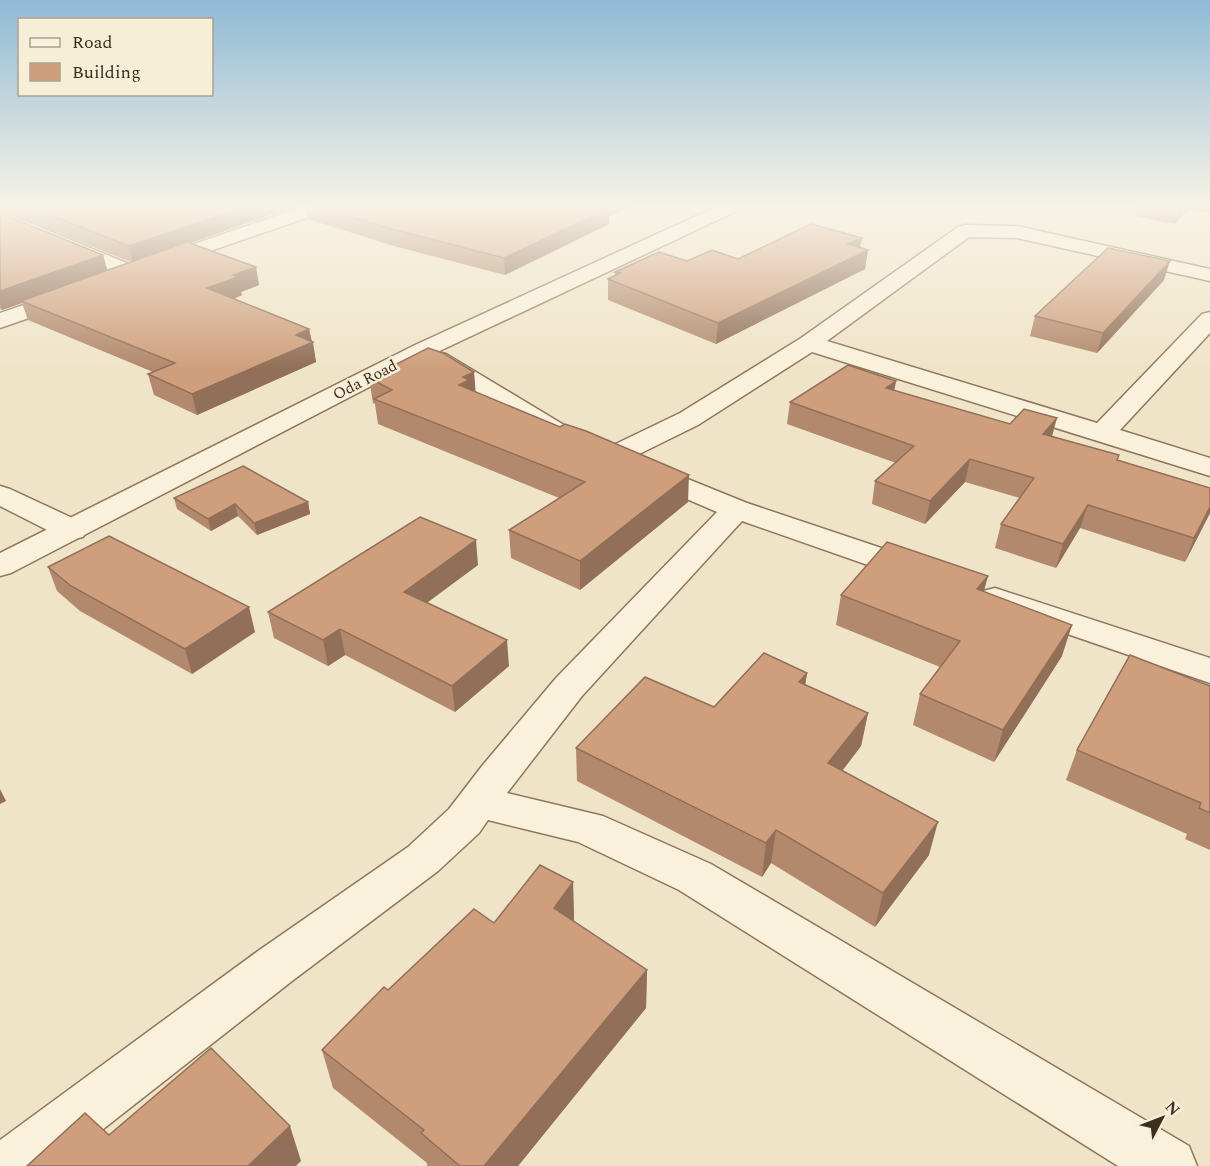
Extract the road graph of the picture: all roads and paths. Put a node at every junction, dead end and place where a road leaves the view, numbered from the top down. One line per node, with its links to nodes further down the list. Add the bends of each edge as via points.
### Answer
1 (102, 259): 6 (street)
2 (167, 259): 6 (street)
3 (618, 259): 13 (street, Oda Road)
4 (925, 259): 12 (street)
5 (1140, 259): 7 (street)
6 (132, 272): 8 (street)
7 (1210, 275)
8 (102, 284)
9 (82, 291): 11 (street)
10 (1210, 319): 14 (street)
11 (0, 321)
12 (809, 343): 14 (street); 15 (street, via 689,418)
13 (423, 350): 15 (street, via 550,429); 19 (street, Oda Road)
14 (1102, 434): 16 (street)
15 (611, 457): 18 (street)
16 (1210, 467)
17 (0, 495): 19 (street)
18 (736, 509): 21 (street); 24 (street, via 569,687)
19 (72, 530): 20 (street, Oda Road)
20 (0, 566)
21 (939, 579)
22 (973, 590): 23 (street)
23 (1210, 671)
24 (478, 802): 25 (street, via 464,821 423,859); 26 (street, via 588,828 695,877)
25 (11, 1166)
26 (1169, 1166)

